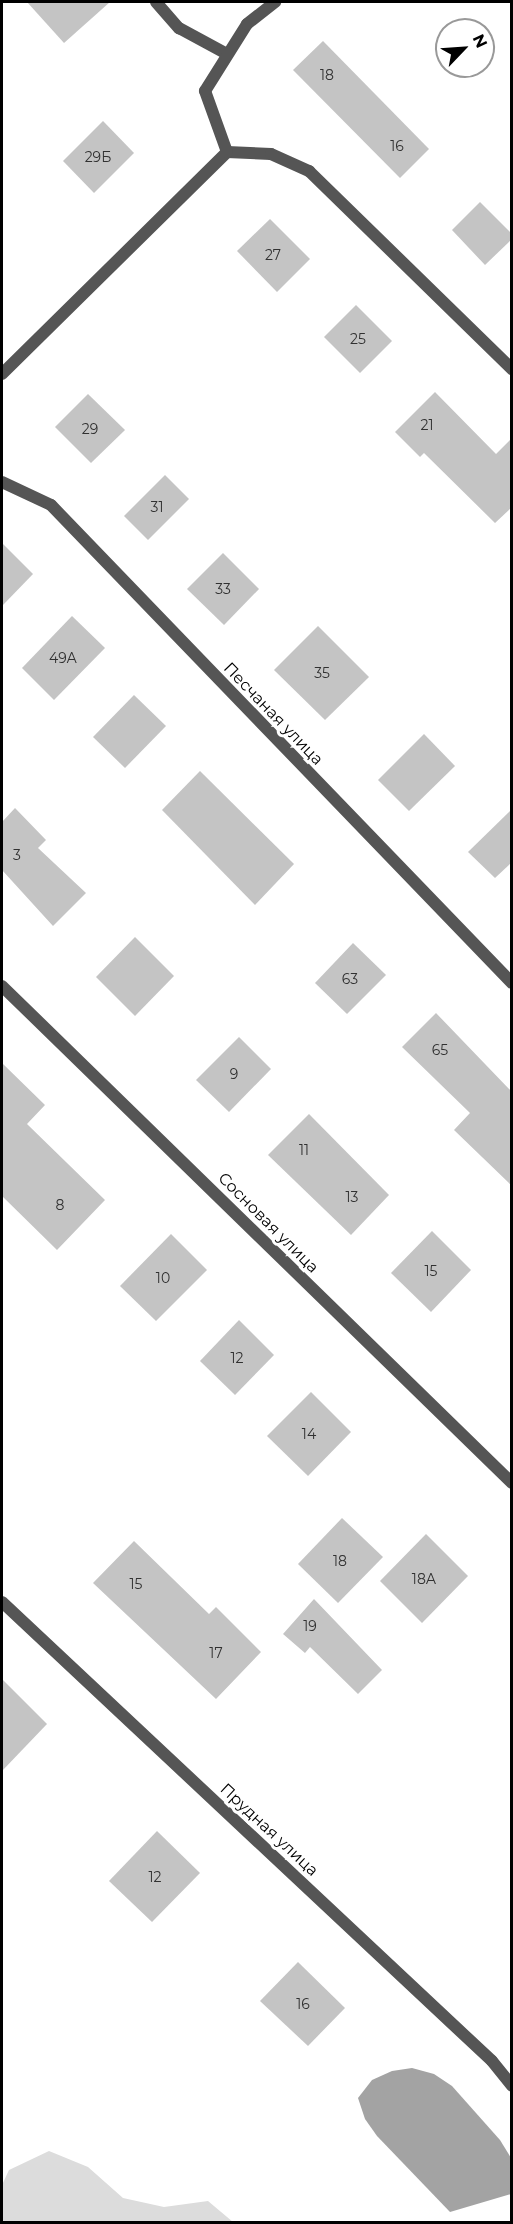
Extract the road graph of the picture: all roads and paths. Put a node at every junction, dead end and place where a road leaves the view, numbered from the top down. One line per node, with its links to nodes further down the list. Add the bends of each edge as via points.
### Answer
1 (156, 2): 3 (street, via 179,28)
2 (275, 2): 3 (street, via 248,24)
3 (225, 53): 4 (street, via 205,91)
4 (227, 152): 5 (street, via 271,154 309,171); 6 (street)
5 (512, 369)
6 (2, 374)
7 (2, 482): 8 (street, Песчаная улица, via 51,505)
8 (512, 983)
9 (2, 986): 10 (street, Сосновая улица)
10 (512, 1482)
11 (2, 1602): 12 (street, Прудная улица, via 492,2061)
12 (512, 2086)

